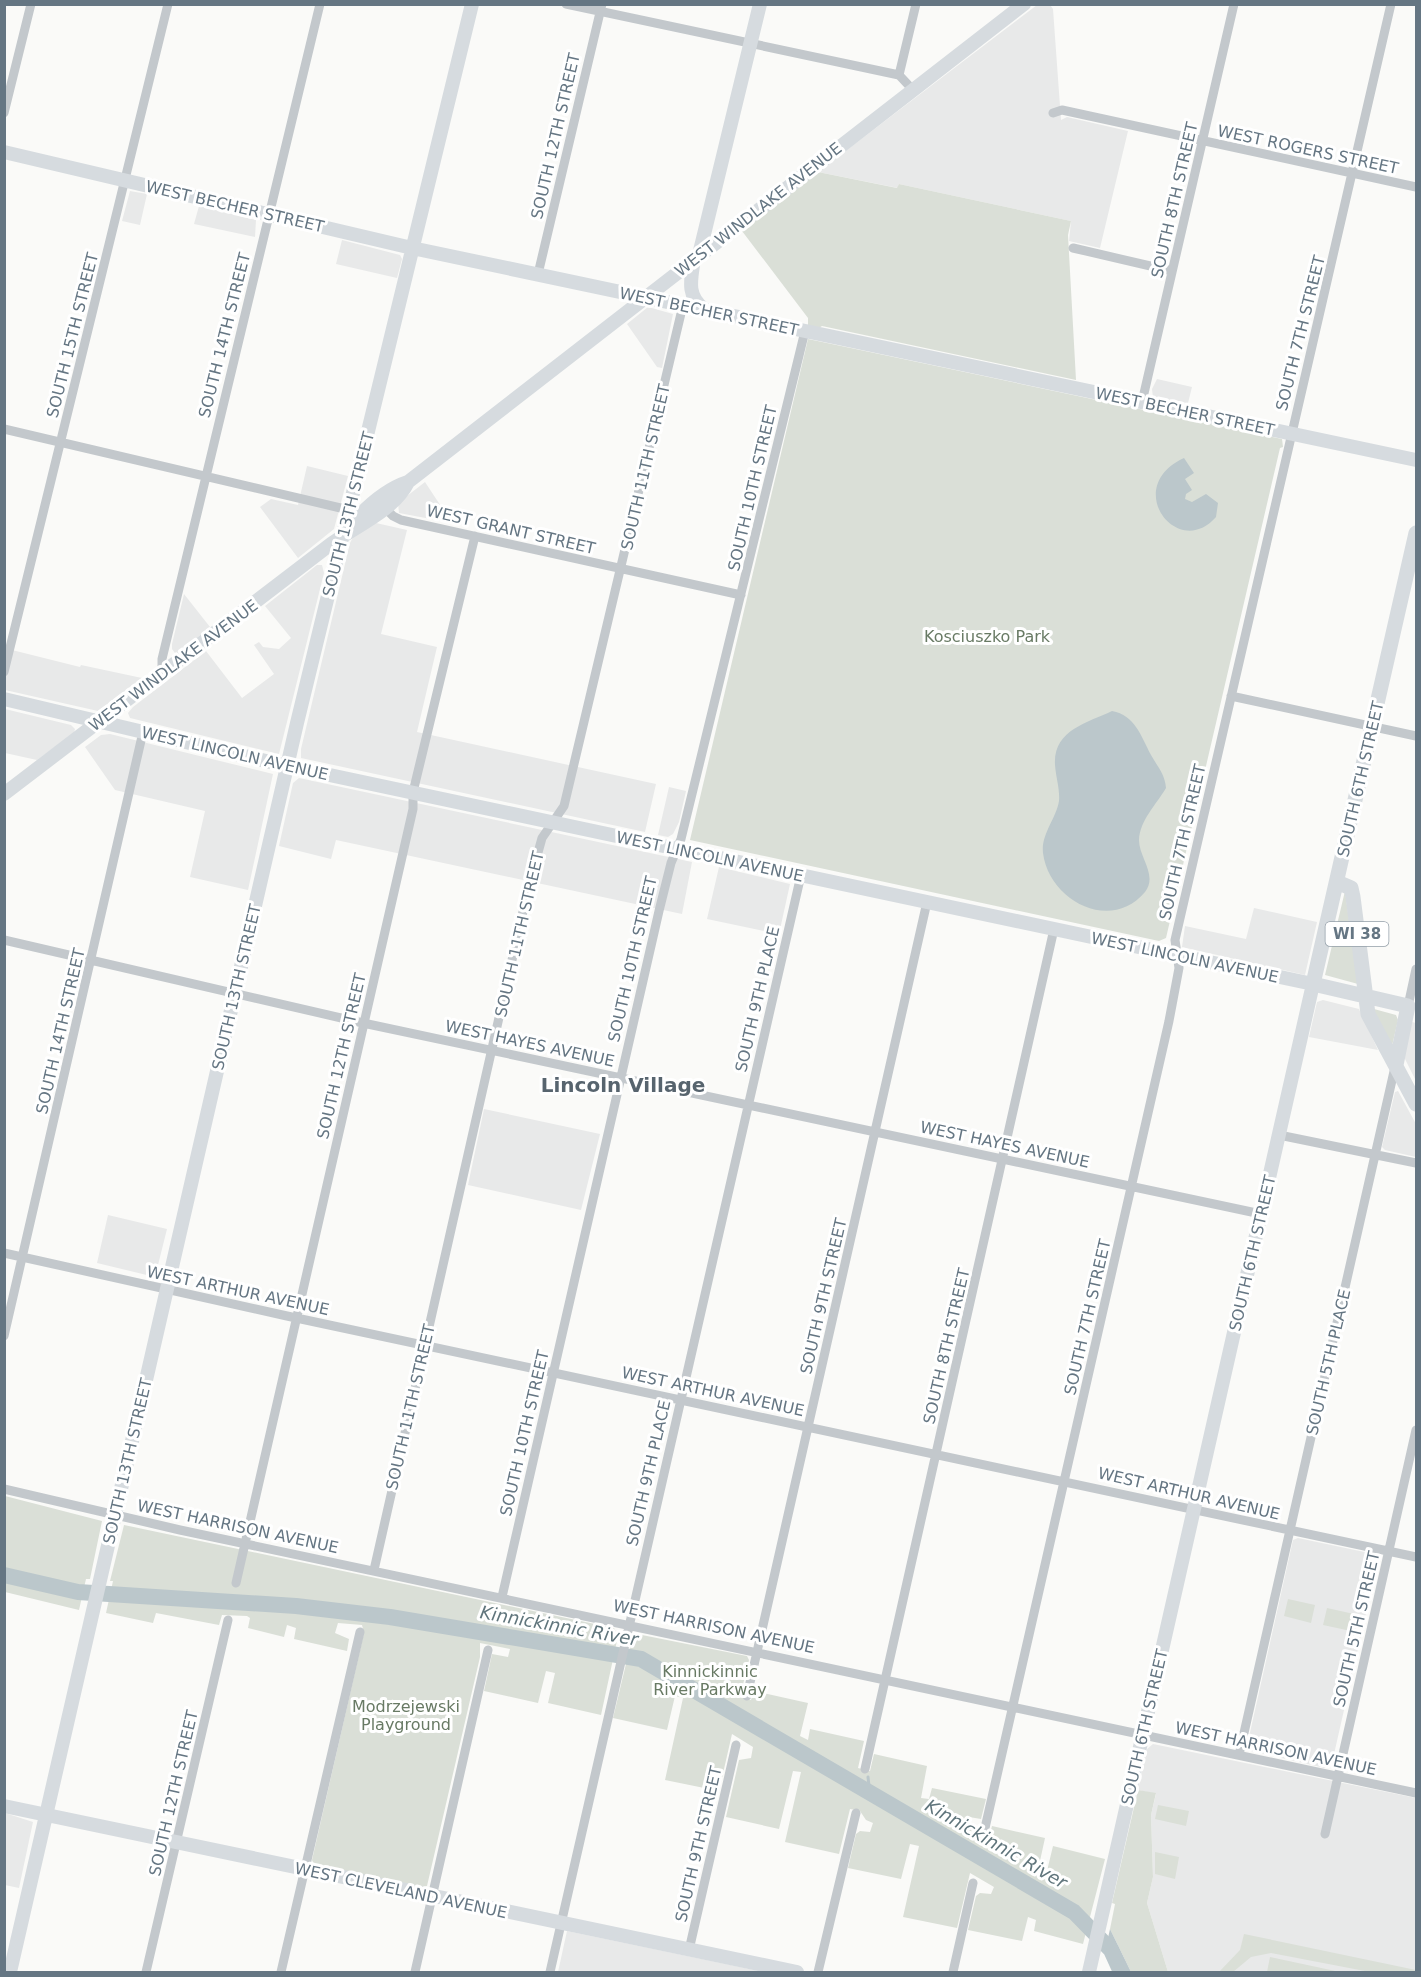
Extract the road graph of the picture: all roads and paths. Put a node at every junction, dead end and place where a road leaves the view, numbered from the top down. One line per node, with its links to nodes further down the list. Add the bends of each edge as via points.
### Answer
1 (31, 4): 15 (street)
2 (168, 4): 20 (street, SOUTH 15TH STREET)
3 (320, 4): 22 (street, SOUTH 14TH STREET)
4 (472, 4): 23 (street, SOUTH 13TH STREET)
5 (566, 4): 11 (street)
6 (760, 4): 12 (street)
7 (916, 4): 13 (street)
8 (1024, 4): 14 (street, WEST WINDLAKE AVENUE)
9 (1234, 4): 17 (street, SOUTH 8TH STREET)
10 (1391, 4): 19 (street, SOUTH 7TH STREET)
11 (601, 8): 12 (street); 27 (street, SOUTH 12TH STREET)
12 (750, 44): 13 (street); 25 (street)
13 (899, 75): 14 (street)
14 (913, 90): 25 (street, WEST WINDLAKE AVENUE)
15 (4, 113)
16 (1053, 113): 17 (street, WEST ROGERS STREET, via 1062,110)
17 (1203, 142): 19 (street, WEST ROGERS STREET); 26 (street, SOUTH 8TH STREET)
18 (4, 152): 20 (street, WEST BECHER STREET)
19 (1353, 174): 21 (street, WEST ROGERS STREET); 34 (street, SOUTH 7TH STREET)
20 (126, 180): 22 (street, WEST BECHER STREET); 35 (street, SOUTH 15TH STREET)
21 (1416, 187)
22 (269, 214): 23 (street, WEST BECHER STREET); 37 (street, SOUTH 14TH STREET)
23 (412, 248): 27 (street, WEST BECHER STREET); 40 (street, SOUTH 13TH STREET)
24 (1073, 248): 26 (street)
25 (697, 257): 28 (street, WEST WINDLAKE AVENUE); 30 (street, via 691,285 693,297)
26 (1172, 271): 32 (street, SOUTH 8TH STREET)
27 (538, 274): 28 (street, WEST BECHER STREET)
28 (644, 297): 29 (street, WEST BECHER STREET); 38 (street, WEST WINDLAKE AVENUE)
29 (683, 305): 30 (street, WEST BECHER STREET); 44 (street, SOUTH 11TH STREET)
30 (706, 310): 31 (street, WEST BECHER STREET)
31 (804, 331): 32 (street, WEST BECHER STREET); 45 (street, SOUTH 10TH STREET)
32 (1142, 402): 34 (street, WEST BECHER STREET)
33 (4, 429): 35 (street)
34 (1291, 434): 36 (street, WEST BECHER STREET); 48 (street, SOUTH 7TH STREET)
35 (61, 443): 37 (street); 46 (street, SOUTH 15TH STREET)
36 (1416, 460)
37 (206, 477): 40 (street); 47 (street, SOUTH 14TH STREET, via 162,659)
38 (408, 482): 39 (street, WEST WINDLAKE AVENUE, via 403,493); 42 (street, WEST WINDLAKE AVENUE, via 396,486 360,514)
39 (385, 508): 42 (street, WEST WINDLAKE AVENUE); 43 (street, WEST GRANT STREET, via 401,520)
40 (349, 510): 42 (street, SOUTH 13TH STREET)
41 (1416, 533): 51 (main road, SOUTH 6TH STREET / WI 38)
42 (342, 536): 47 (street, WEST WINDLAKE AVENUE); 54 (street, SOUTH 13TH STREET)
43 (475, 536): 44 (street, WEST GRANT STREET); 55 (street, SOUTH 12TH STREET)
44 (621, 569): 45 (street, WEST GRANT STREET); 57 (street, SOUTH 11TH STREET, via 564,806)
45 (741, 595): 58 (street, SOUTH 10TH STREET)
46 (4, 672)
47 (162, 674): 50 (street, WEST WINDLAKE AVENUE)
48 (1231, 696): 51 (street); 64 (street, SOUTH 7TH STREET, via 1175,940)
49 (4, 699): 50 (street, WEST LINCOLN AVENUE)
50 (99, 722): 52 (street, WEST LINCOLN AVENUE); 56 (street, WEST WINDLAKE AVENUE)
51 (1372, 727): 53 (street); 60 (main road, SOUTH 6TH STREET / WI 38)
52 (143, 732): 54 (street, WEST LINCOLN AVENUE); 65 (street, SOUTH 14TH STREET)
53 (1416, 736)
54 (287, 766): 55 (street, WEST LINCOLN AVENUE); 68 (street, SOUTH 13TH STREET)
55 (413, 792): 57 (street, WEST LINCOLN AVENUE); 71 (street, SOUTH 12TH STREET, via 413,808)
56 (4, 794)
57 (554, 822): 58 (street, WEST LINCOLN AVENUE); 72 (street, SOUTH 11TH STREET, via 542,838 529,885)
58 (677, 849): 59 (street, WEST LINCOLN AVENUE); 74 (street, SOUTH 10TH STREET, via 670,862)
59 (801, 875): 61 (street, WEST LINCOLN AVENUE); 76 (street, SOUTH 9TH PLACE)
60 (1336, 882): 67 (main road, SOUTH 6TH STREET / WI 38); 69 (main road, WI 38, via 1351,888)
61 (927, 902): 62 (street, WEST LINCOLN AVENUE); 77 (street, SOUTH 9TH STREET)
62 (1054, 929): 64 (street, WEST LINCOLN AVENUE); 80 (street, SOUTH 8TH STREET)
63 (4, 940): 65 (street, WEST HAYES AVENUE)
64 (1177, 955): 67 (street, WEST LINCOLN AVENUE); 82 (street, SOUTH 7TH STREET, via 1179,968 1169,1020)
65 (92, 961): 68 (street, WEST HAYES AVENUE); 85 (street, SOUTH 14TH STREET)
66 (1416, 969): 70 (street, SOUTH 5TH PLACE)
67 (1313, 984): 69 (main road, WEST LINCOLN AVENUE); 78 (street, SOUTH 6TH STREET)
68 (234, 994): 71 (street, WEST HAYES AVENUE); 86 (street, SOUTH 13TH STREET)
69 (1365, 995): 70 (main road, WEST LINCOLN AVENUE); 73 (main road, WI 38, via 1368,1014)
70 (1412, 1006): 73 (main road, SOUTH 5TH PLACE)
71 (363, 1023): 72 (street, WEST HAYES AVENUE); 87 (street, SOUTH 12TH STREET)
72 (492, 1050): 74 (street, WEST HAYES AVENUE); 89 (street, SOUTH 11TH STREET)
73 (1396, 1065): 75 (main road, WI 38); 79 (street, SOUTH 5TH PLACE)
74 (620, 1077): 76 (street, WEST HAYES AVENUE); 90 (street, SOUTH 10TH STREET)
75 (1416, 1104)
76 (747, 1105): 77 (street, WEST HAYES AVENUE); 91 (street, SOUTH 9TH PLACE)
77 (875, 1132): 80 (street, WEST HAYES AVENUE); 92 (street, SOUTH 9TH STREET)
78 (1280, 1135): 79 (street); 83 (street, SOUTH 6TH STREET)
79 (1375, 1154): 81 (street); 99 (street, SOUTH 5TH PLACE)
80 (1003, 1159): 82 (street, WEST HAYES AVENUE); 94 (street, SOUTH 8TH STREET)
81 (1416, 1163)
82 (1132, 1186): 83 (street, WEST HAYES AVENUE); 95 (street, SOUTH 7TH STREET)
83 (1261, 1214): 97 (street, SOUTH 6TH STREET)
84 (4, 1253): 85 (street, WEST ARTHUR AVENUE)
85 (23, 1257): 86 (street, WEST ARTHUR AVENUE); 88 (street, SOUTH 14TH STREET)
86 (166, 1290): 87 (street, WEST ARTHUR AVENUE); 98 (street, SOUTH 13TH STREET)
87 (296, 1318): 89 (street, WEST ARTHUR AVENUE); 100 (street, SOUTH 12TH STREET)
88 (4, 1336)
89 (424, 1345): 90 (street, WEST ARTHUR AVENUE); 103 (street, SOUTH 11TH STREET)
90 (554, 1373): 91 (street, WEST ARTHUR AVENUE); 105 (street, SOUTH 10TH STREET)
91 (681, 1400): 92 (street, WEST ARTHUR AVENUE); 107 (street, SOUTH 9TH PLACE)
92 (808, 1427): 94 (street, WEST ARTHUR AVENUE); 110 (street, SOUTH 9TH STREET)
93 (1416, 1430): 101 (street, SOUTH 5TH STREET)
94 (937, 1454): 95 (street, WEST ARTHUR AVENUE); 111 (street, SOUTH 8TH STREET)
95 (1064, 1481): 97 (street, WEST ARTHUR AVENUE); 113 (street, SOUTH 7TH STREET)
96 (4, 1489): 98 (street, WEST HARRISON AVENUE)
97 (1193, 1509): 99 (street, WEST ARTHUR AVENUE); 114 (street, SOUTH 6TH STREET)
98 (115, 1515): 100 (street, WEST HARRISON AVENUE); 122 (street, SOUTH 13TH STREET)
99 (1290, 1531): 101 (street, WEST ARTHUR AVENUE); 116 (street, SOUTH 5TH PLACE)
100 (245, 1543): 103 (street, WEST HARRISON AVENUE); 104 (street, SOUTH 12TH STREET)
101 (1389, 1551): 102 (street, WEST ARTHUR AVENUE); 118 (street, SOUTH 5TH STREET)
102 (1416, 1557)
103 (374, 1570): 105 (street, WEST HARRISON AVENUE)
104 (236, 1583)
105 (502, 1597): 107 (street, WEST HARRISON AVENUE)
106 (228, 1620): 125 (street, SOUTH 12TH STREET)
107 (628, 1623): 110 (street, WEST HARRISON AVENUE); 129 (street, SOUTH 9TH PLACE)
108 (360, 1632): 126 (street)
109 (488, 1650): 128 (street)
110 (757, 1651): 111 (street, WEST HARRISON AVENUE); 112 (street, SOUTH 9TH STREET)
111 (884, 1679): 113 (street, WEST HARRISON AVENUE); 117 (street, SOUTH 8TH STREET)
112 (747, 1696)
113 (1012, 1706): 114 (street, WEST HARRISON AVENUE); 123 (street, SOUTH 7TH STREET)
114 (1142, 1734): 116 (street, WEST HARRISON AVENUE); 139 (street, SOUTH 6TH STREET)
115 (736, 1746): 130 (street, SOUTH 9TH STREET)
116 (1239, 1755): 118 (street, WEST HARRISON AVENUE)
117 (865, 1769)
118 (1338, 1776): 119 (street, WEST HARRISON AVENUE); 124 (street, SOUTH 5TH STREET)
119 (1416, 1792)
120 (4, 1806): 122 (street, WEST CLEVELAND AVENUE)
121 (855, 1813): 137 (street)
122 (46, 1816): 125 (street, WEST CLEVELAND AVENUE); 131 (street, SOUTH 13TH STREET)
123 (985, 1828)
124 (1325, 1834)
125 (176, 1843): 126 (street, WEST CLEVELAND AVENUE); 132 (street, SOUTH 12TH STREET)
126 (304, 1869): 128 (street, WEST CLEVELAND AVENUE); 133 (street)
127 (973, 1883): 138 (street)
128 (432, 1896): 129 (street, WEST CLEVELAND AVENUE); 134 (street)
129 (561, 1923): 130 (street, WEST CLEVELAND AVENUE); 135 (street, SOUTH 9TH PLACE)
130 (689, 1950): 136 (street, WEST CLEVELAND AVENUE)
131 (10, 1972)
132 (146, 1972)
133 (281, 1972)
134 (415, 1972)
135 (550, 1972)
136 (797, 1972)
137 (818, 1972)
138 (953, 1972)
139 (1089, 1972)

